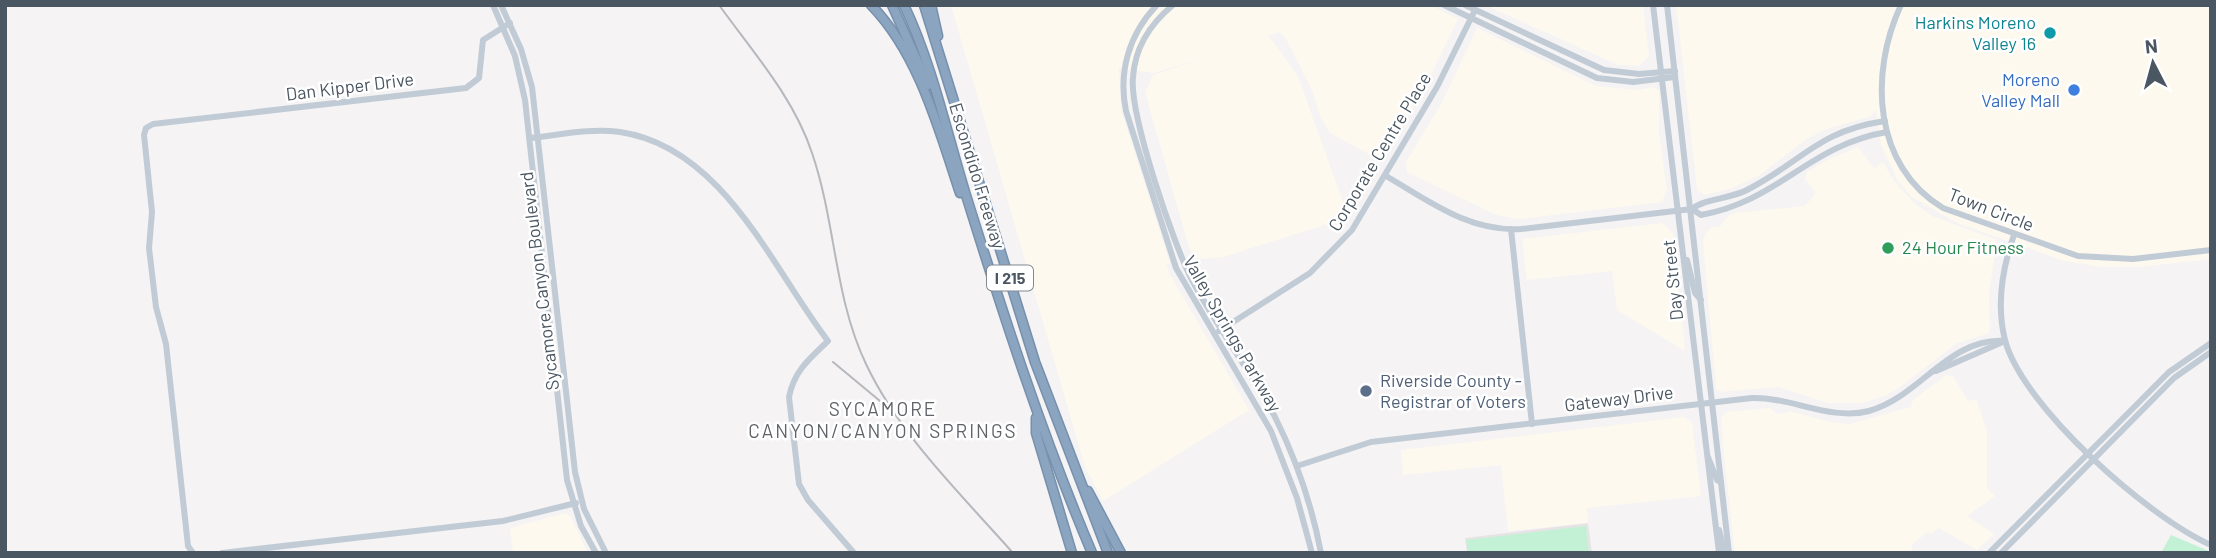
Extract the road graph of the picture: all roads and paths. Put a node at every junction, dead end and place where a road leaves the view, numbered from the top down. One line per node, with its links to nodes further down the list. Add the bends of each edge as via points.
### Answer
1 (493, 5): 17 (street, Sycamore Canyon Boulevard)
2 (501, 5): 17 (street, Sycamore Canyon Boulevard)
3 (871, 5): 32 (highway, via 910,61)
4 (892, 5): 24 (highway, via 911,41)
5 (904, 5): 24 (highway, Escondido Freeway / I 215)
6 (924, 5): 20 (highway, Escondido Freeway / I 215)
7 (931, 5): 20 (highway)
8 (1173, 5): 34 (street, Valley Springs Parkway, via 1145,36 1136,60 1135,110 1184,264)
9 (1444, 5): 16 (street)
10 (1465, 5): 15 (street)
11 (1653, 5): 19 (street, Day Street)
12 (1667, 5): 18 (street, Day Street)
13 (1901, 5): 21 (street, Town Circle, via 1882,65)
14 (1155, 8): 35 (street, Valley Springs Parkway, via 1144,19 1129,51 1123,84 1126,111 1176,268)
15 (1475, 10): 16 (street, Corporate Centre Place); 19 (street, via 1592,66)
16 (1471, 19): 19 (street, via 1597,78 1633,82); 25 (street, Corporate Centre Place)
17 (507, 25): 23 (street, Sycamore Canyon Boulevard); 56 (street, Dan Kipper Drive, via 483,40 479,78 466,88 150,125 144,135 152,212 149,248)
18 (1675, 74): 19 (street); 26 (street, Day Street)
19 (1662, 75): 27 (street, Day Street)
20 (957, 118): 43 (highway, Escondido Freeway / I 215)
21 (1885, 121): 22 (street, Town Circle); 26 (street, via 1833,135 1750,188)
22 (1886, 132): 26 (street, via 1831,148 1743,204 1701,215); 29 (street, Town Circle, via 1900,167 1924,197)
23 (534, 138): 49 (street, Sycamore Canyon Boulevard); 50 (street, Sycamore Canyon Boulevard, via 564,454); 60 (street, via 609,131 645,138 698,171 725,194 748,223 828,341 799,369 791,385 799,484)
24 (949, 140): 32 (highway, Escondido Freeway / I 215)
25 (1386, 176): 28 (street, via 1461,219 1488,228); 34 (street, Corporate Centre Place, via 1352,230 1326,259)
26 (1692, 209): 27 (street); 33 (street, Day Street)
27 (1679, 211): 28 (street); 31 (street, Day Street)
28 (1511, 229): 42 (street)
29 (2014, 235): 30 (street, Town Circle, via 2078,256 2107,259); 36 (street, via 2001,280)
30 (2211, 250)
31 (1684, 252): 33 (street); 40 (street, Day Street)
32 (993, 281): 41 (highway, Escondido Freeway / I 215)
33 (1701, 300): 39 (street, Day Street)
34 (1223, 329): 35 (street, Corporate Centre Place); 47 (street, Valley Springs Parkway)
35 (1215, 334): 65 (street, Valley Springs Parkway, via 1271,431)
36 (2005, 341): 39 (street, Gateway Drive, via 1962,350 1896,400 1867,412 1836,413 1768,398); 44 (street, via 2032,393)
37 (2211, 342): 44 (street, via 2169,372)
38 (2211, 352): 46 (street, via 2174,378)
39 (1712, 403): 40 (street, Gateway Drive); 48 (street, Day Street)
40 (1701, 404): 42 (street, Gateway Drive); 45 (street, Day Street)
41 (1036, 411): 61 (highway, via 1036,433); 62 (highway, Escondido Freeway / I 215)
42 (1532, 424): 47 (street, Gateway Drive, via 1371,442)
43 (1062, 438): 63 (highway, Escondido Freeway / I 215); 64 (highway)
44 (2089, 452): 46 (street); 51 (street)
45 (1707, 455): 48 (street); 52 (street, Day Street)
46 (2095, 458): 54 (street); 55 (street, via 2138,501)
47 (1297, 466): 66 (street, Valley Springs Parkway)
48 (1721, 482): 68 (street, Day Street)
49 (581, 501): 50 (street); 59 (street, Sycamore Canyon Boulevard)
50 (573, 504): 57 (street, via 503,521); 58 (street, Sycamore Canyon Boulevard)
51 (2035, 507): 53 (street); 54 (street)
52 (1715, 522): 67 (street, Day Street); 68 (street)
53 (2020, 522): 69 (street); 70 (street)
54 (2024, 530): 70 (street)
55 (2211, 545)
56 (192, 552)
57 (222, 553)
58 (596, 553)
59 (606, 553)
60 (854, 553)
61 (1072, 553)
62 (1092, 553)
63 (1108, 553)
64 (1121, 553)
65 (1312, 553)
66 (1321, 553)
67 (1718, 553)
68 (1727, 553)
69 (1989, 553)
70 (1999, 553)

